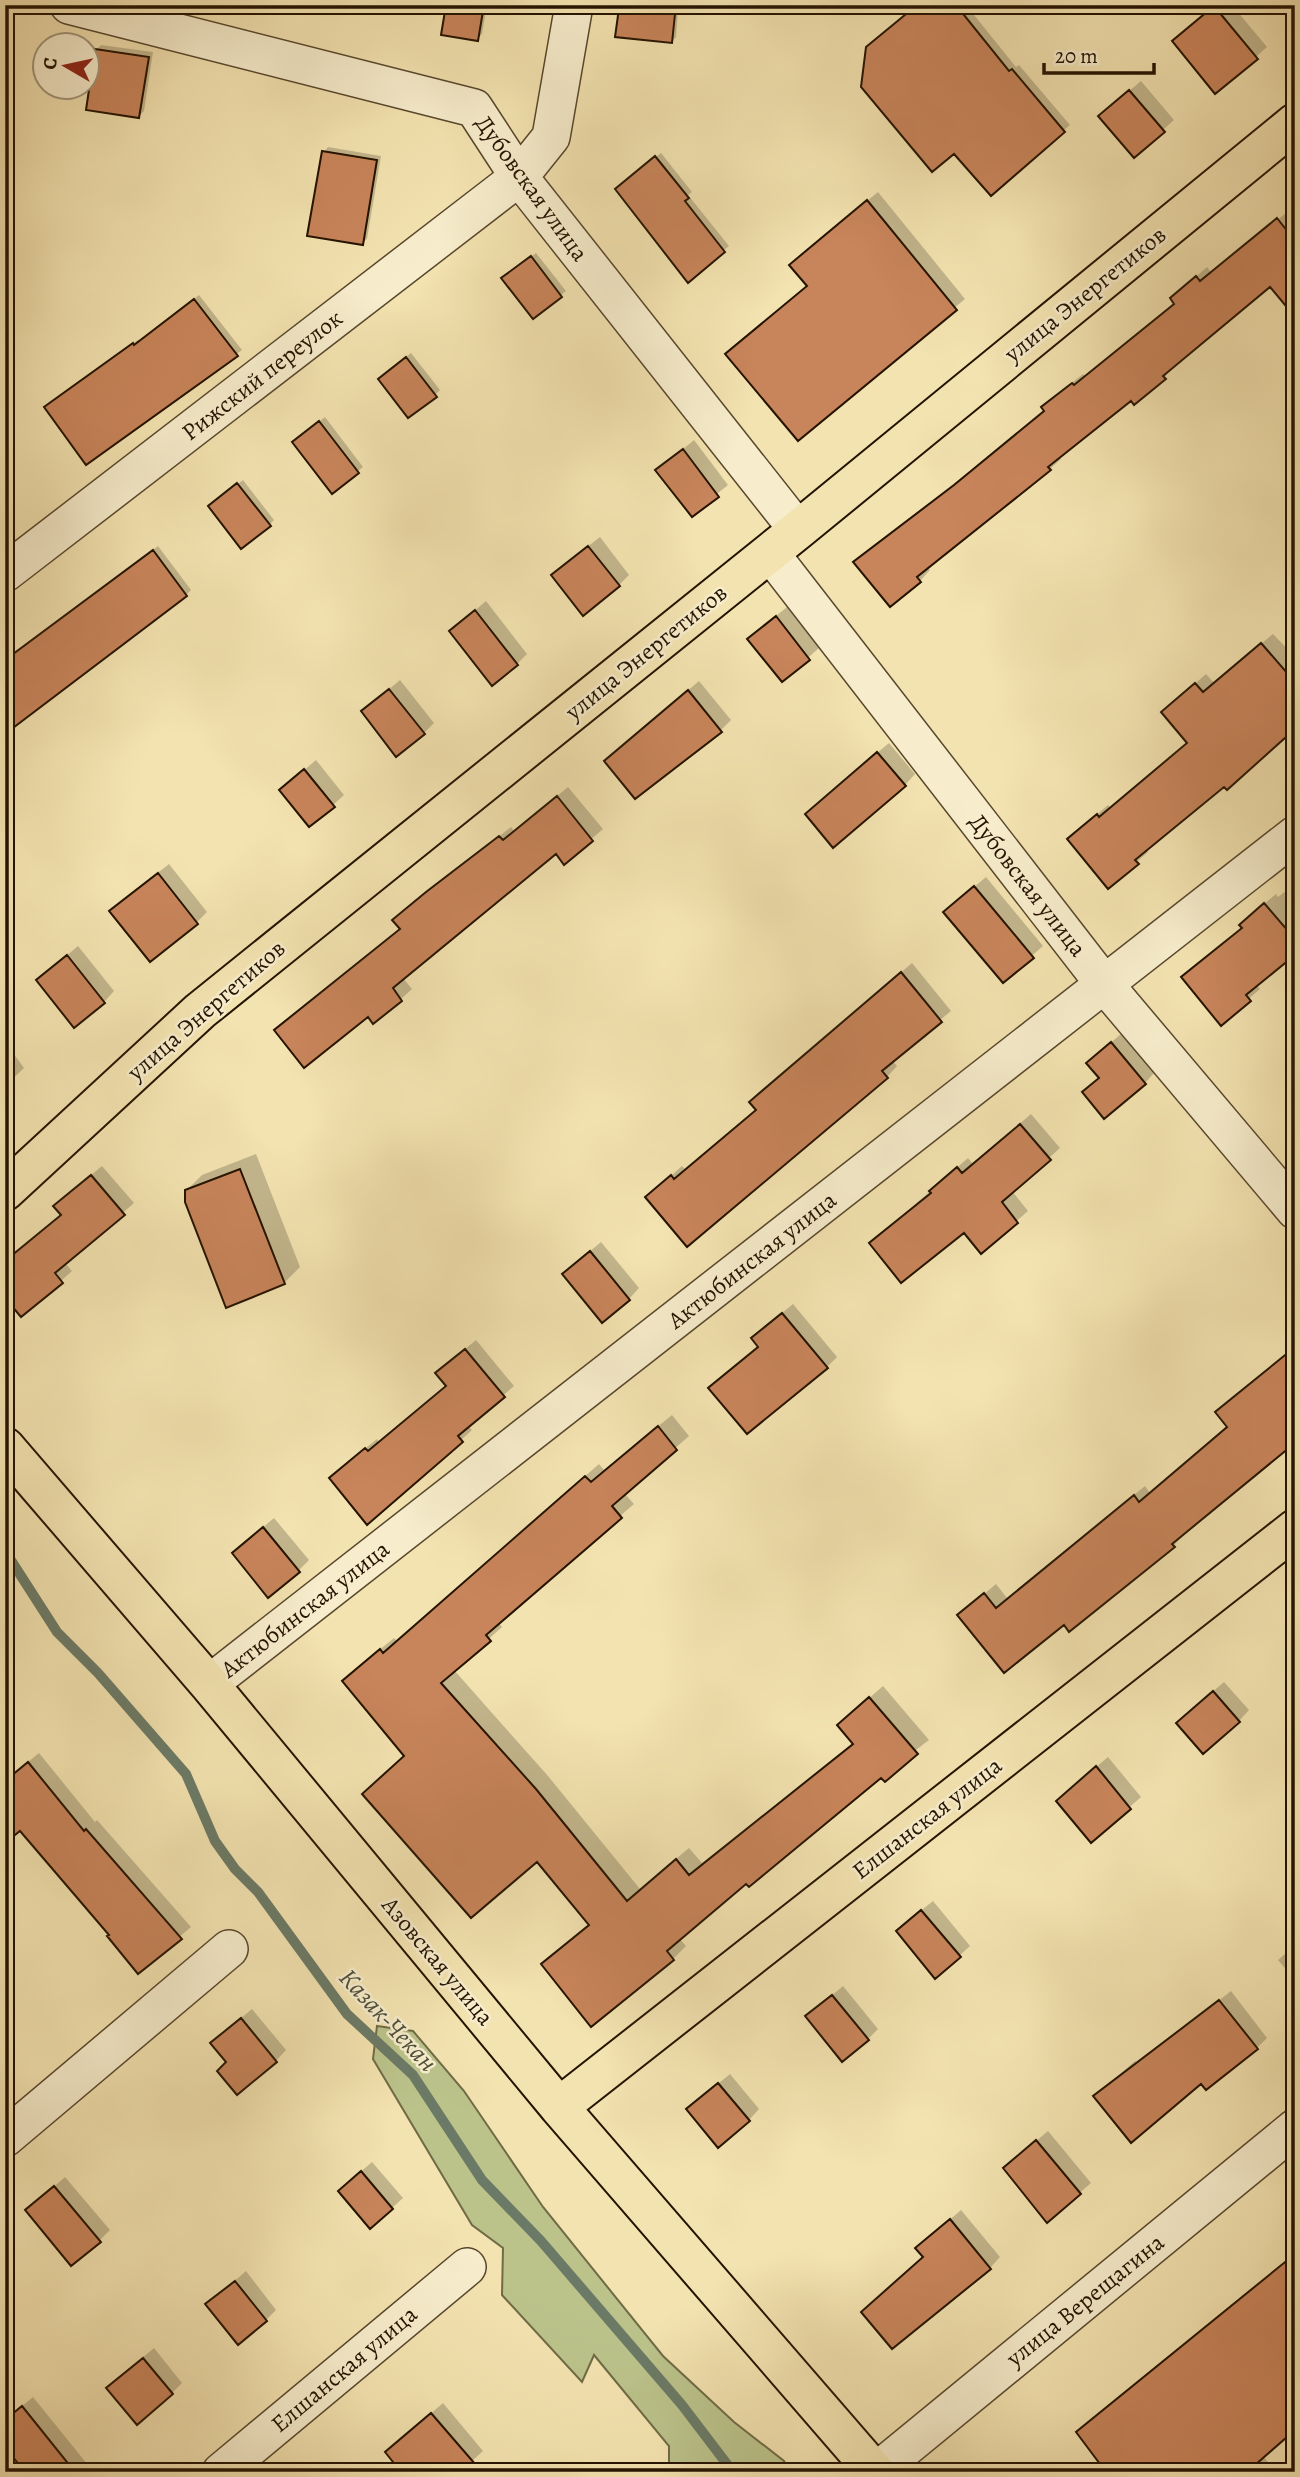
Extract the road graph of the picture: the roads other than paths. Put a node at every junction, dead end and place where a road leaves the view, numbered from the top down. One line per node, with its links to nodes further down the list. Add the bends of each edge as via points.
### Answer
1 (69, 5): 4 (street, Дубовская улица, via 474,108)
2 (574, 5): 4 (street, Рижский переулок, via 551,137)
3 (1295, 123): 5 (main road, улица Энергетиков)
4 (519, 177): 5 (street, Дубовская улица); 6 (street, Рижский переулок)
5 (784, 541): 8 (street, Дубовская улица); 9 (main road, улица Энергетиков, via 200,1011)
6 (5, 573)
7 (1295, 835): 8 (street, Актюбинская улица)
8 (1105, 985): 10 (street, Дубовская улица); 13 (street, Актюбинская улица)
9 (5, 1191)
10 (1295, 1210)
11 (5, 1447): 13 (main road, Азовская улица)
12 (1295, 1530): 15 (main road, Елшанская улица)
13 (209, 1684): 15 (main road, Азовская улица)
14 (229, 1949): 17 (street)
15 (559, 2107): 20 (main road, Азовская улица)
16 (1295, 2128): 20 (street, улица Верещагина)
17 (5, 2138)
18 (467, 2267): 19 (street, Елшанская улица)
19 (222, 2472)
20 (875, 2472)

